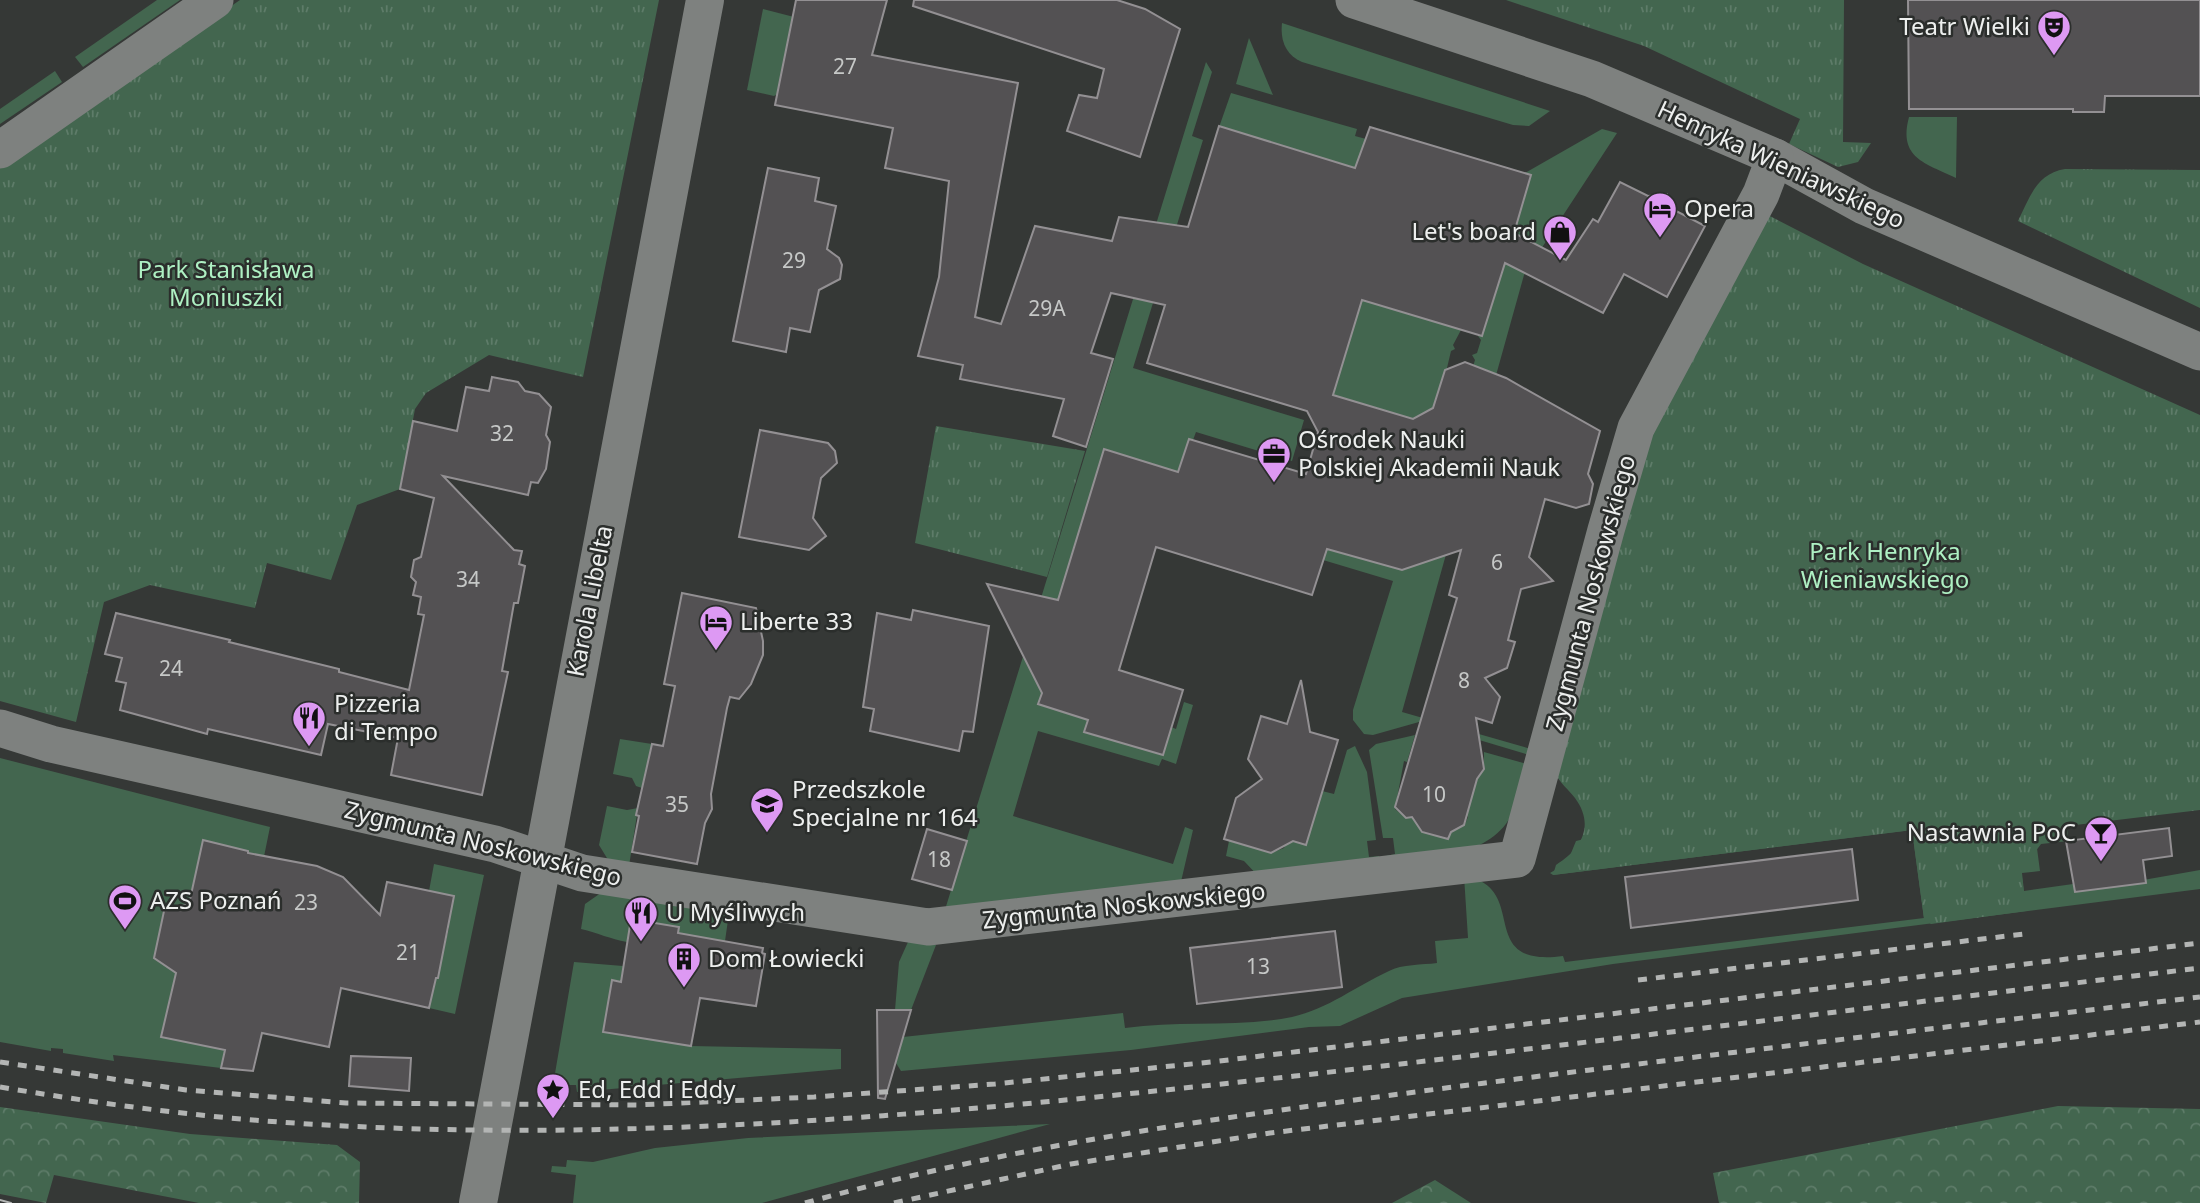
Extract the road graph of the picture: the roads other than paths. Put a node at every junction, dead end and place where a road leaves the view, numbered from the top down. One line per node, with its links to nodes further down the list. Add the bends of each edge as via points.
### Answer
1 (215, 0): 4 (street)
2 (705, 0): 8 (street, Karola Libelta)
3 (1354, 0): 5 (street, Henryka Wieniawskiego, via 1592,79)
4 (0, 150)
5 (1775, 157): 6 (street, Henryka Wieniawskiego, via 1864,206); 8 (street, Zygmunta Noskowskiego, via 1761,194 1636,428 1517,859 928,927 582,873)
6 (2200, 352)
7 (0, 728): 8 (street, Zygmunta Noskowskiego, via 51,744 495,844)
8 (541, 859): 9 (street, Karola Libelta)
9 (485, 1155): 10 (street); 11 (street, Karola Libelta)
10 (458, 1203)
11 (478, 1203)

